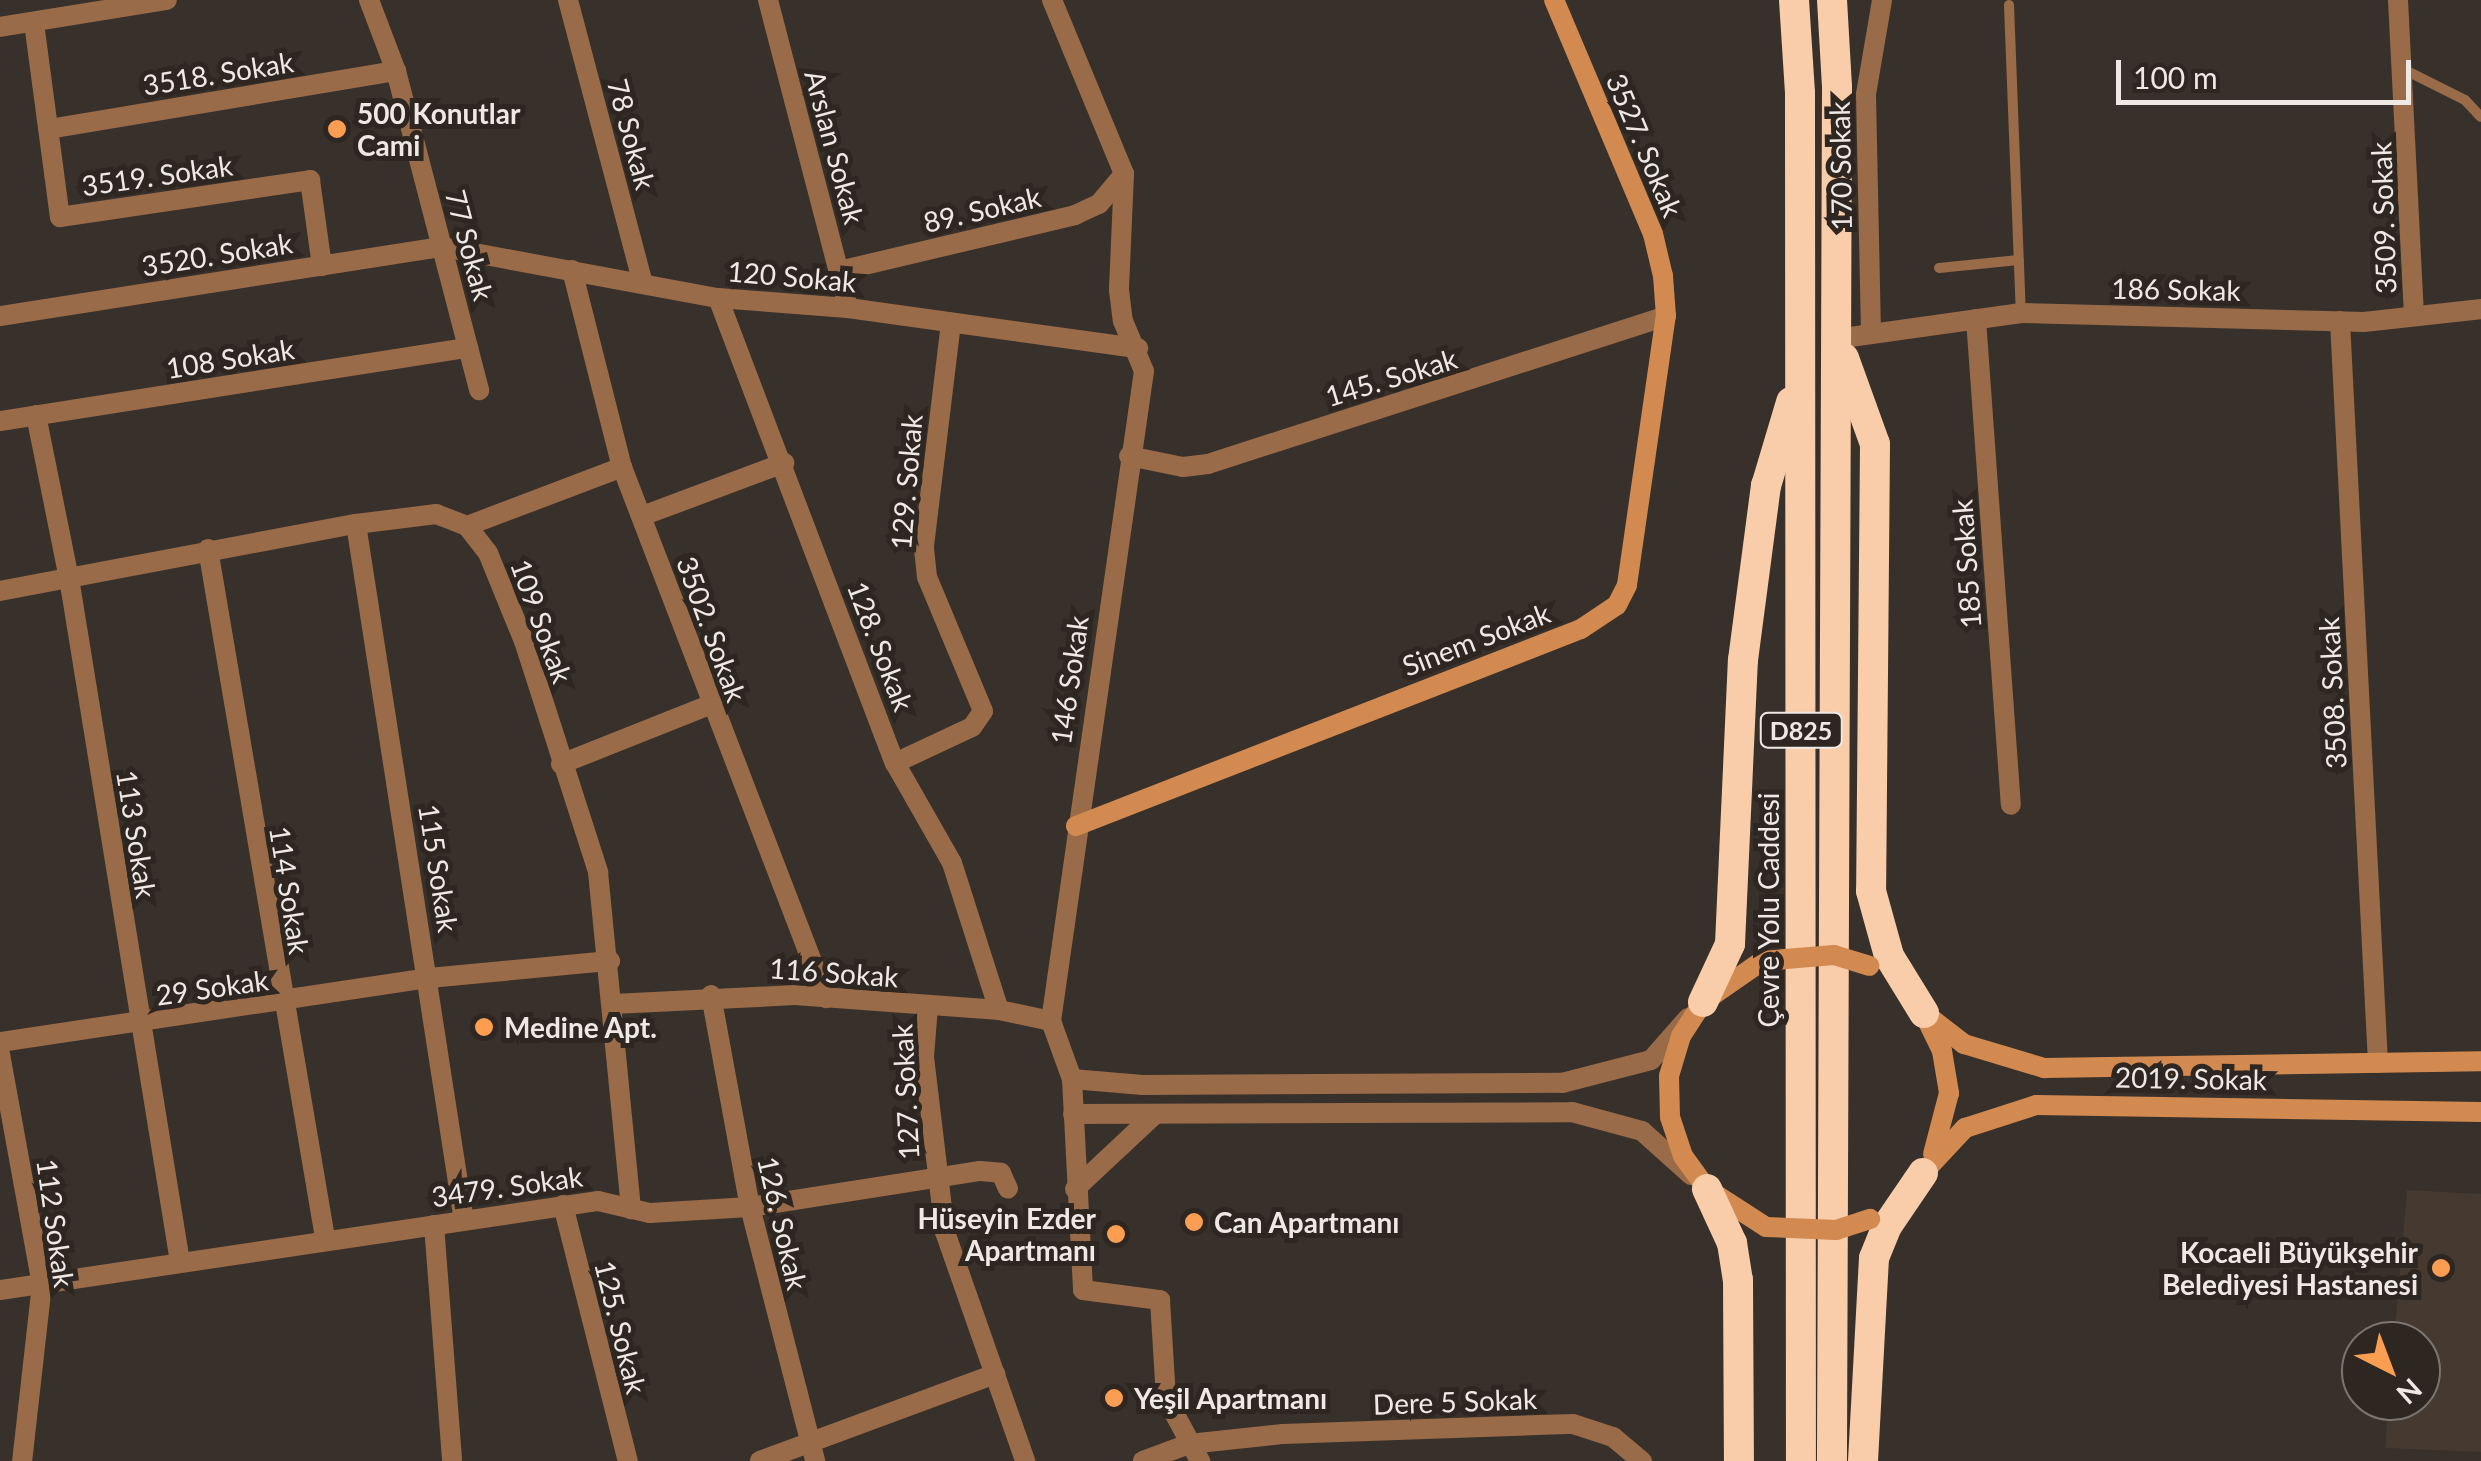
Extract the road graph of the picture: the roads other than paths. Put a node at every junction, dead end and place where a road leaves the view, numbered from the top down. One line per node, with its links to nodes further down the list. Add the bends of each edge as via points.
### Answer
1 (168, 0): 12 (street)
2 (369, 0): 15 (street, 77 Sokak)
3 (568, 0): 25 (street, 78 Sokak)
4 (768, 0): 24 (street, Arslan Sokak)
5 (1052, 0): 18 (street)
6 (1554, 0): 32 (street, 3527. Sokak, via 1653,234)
7 (1794, 0): 40 (highway, Çevre Yolu Caddesi / D825)
8 (1832, 0): 37 (highway, D825)
9 (1882, 0): 36 (street, 170 Sokak, via 1866,94)
10 (2398, 0): 14 (street, 3509. Sokak)
11 (2009, 5): 20 (lane)
12 (34, 23): 13 (street); 17 (street, 3519. Sokak)
13 (0, 27)
14 (2405, 70): 16 (lane, via 2465,100); 30 (street, 3509. Sokak)
15 (396, 72): 17 (street, 3518. Sokak); 19 (street, 77 Sokak)
16 (2481, 117)
17 (49, 129): 21 (street, 3519. Sokak, via 60,217 310,180)
18 (1124, 174): 24 (street, 89. Sokak, via 1098,204 1076,215); 39 (street, 146 Sokak, via 1120,290 1123,321)
19 (442, 247): 21 (street, 3520. Sokak); 23 (street, 120 Sokak); 38 (street, 77 Sokak)
20 (2018, 260): 22 (lane); 29 (lane)
21 (322, 266): 31 (street, 3520. Sokak)
22 (1940, 268)
23 (572, 270): 25 (street, 120 Sokak); 46 (street, 3502. Sokak)
24 (839, 272): 27 (street, Arslan Sokak)
25 (642, 281): 26 (street, 120 Sokak)
26 (718, 298): 27 (street, 120 Sokak); 45 (street, 128. Sokak)
27 (848, 308): 35 (street, 120 Sokak)
28 (2481, 309): 30 (street, 186 Sokak)
29 (2020, 313): 33 (street, 186 Sokak); 34 (street, 186 Sokak)
30 (2414, 314): 34 (street, 186 Sokak)
31 (0, 316)
32 (1666, 316): 44 (street, 145. Sokak, via 1208,464 1183,467); 57 (street, Sinem Sokak, via 1627,586 1617,605 1581,629)
33 (1976, 319): 36 (street, 186 Sokak); 56 (street, 185 Sokak)
34 (2340, 321): 73 (street, 3508. Sokak)
35 (950, 323): 39 (street, 120 Sokak); 54 (street, 129. Sokak, via 924,546 927,577 983,712 972,726)
36 (1871, 334): 37 (street, 186 Sokak)
37 (1836, 338): 67 (highway, via 1875,444 1871,891 1889,956); 106 (highway, D825)
38 (468, 348): 41 (street, 77 Sokak); 42 (street, 108 Sokak)
39 (1138, 348): 44 (street, 146 Sokak, via 1144,372)
40 (1800, 370): 62 (highway, via 1766,486 1743,660 1730,944); 89 (highway, Çevre Yolu Caddesi / D825)
41 (479, 390)
42 (36, 416): 43 (street, 108 Sokak); 51 (street, 113 Sokak)
43 (0, 421)
44 (1129, 456): 57 (street, 146 Sokak)
45 (784, 464): 47 (street); 54 (street, 128. Sokak)
46 (622, 467): 47 (street, 3502. Sokak); 49 (street)
47 (642, 516): 53 (street, 3502. Sokak)
48 (356, 524): 49 (street, via 436,514); 50 (street); 59 (street, 115 Sokak)
49 (467, 526): 55 (street, 109 Sokak, via 488,552 524,641)
50 (208, 549): 51 (street); 64 (street, 114 Sokak)
51 (69, 578): 52 (street); 69 (street, 113 Sokak)
52 (0, 591)
53 (709, 705): 55 (street); 61 (street, 3502. Sokak)
54 (896, 762): 66 (street, 128. Sokak, via 952,863)
55 (562, 764): 58 (street, 109 Sokak, via 598,872)
56 (2011, 805)
57 (1076, 826): 68 (street, 146 Sokak)
58 (610, 961): 59 (street, 29 Sokak); 63 (street, 109 Sokak)
59 (429, 978): 64 (street, 29 Sokak); 86 (street, 115 Sokak)
60 (711, 994): 61 (street, 116 Sokak); 63 (street, 116 Sokak); 84 (street, 126. Sokak)
61 (826, 998): 65 (street, 116 Sokak)
62 (1703, 1002): 67 (street, bridge, via 1762,961 1834,955 1869,966); 74 (street, via 1650,1060 1562,1083 1144,1085); 82 (street, via 1677,1050 1670,1117 1683,1156)
63 (613, 1004): 85 (street, 109 Sokak)
64 (280, 1005): 69 (street, 29 Sokak); 88 (street, 114 Sokak)
65 (928, 1006): 66 (street, 116 Sokak); 78 (street, 127. Sokak, via 924,1058)
66 (999, 1010): 68 (street, 116 Sokak)
67 (1924, 1012): 73 (street, 2019. Sokak, via 1964,1044 2044,1068); 79 (street, via 1942,1050 1949,1093 1942,1135)
68 (1051, 1021): 74 (street)
69 (139, 1026): 70 (street, 29 Sokak); 90 (street, 113 Sokak)
70 (0, 1042)
71 (0, 1054): 91 (street, 112 Sokak)
72 (2481, 1061): 73 (street, 2019. Sokak)
73 (2378, 1063)
74 (1072, 1079): 76 (street)
75 (2481, 1112): 79 (street, 2019. Sokak, via 2036,1105 1965,1128)
76 (1073, 1114): 77 (street); 81 (street)
77 (1152, 1116): 81 (street); 82 (street, via 1572,1112 1642,1131)
78 (937, 1173): 80 (street, 3479. Sokak, via 1001,1173); 84 (street, 3479. Sokak); 93 (street, 127. Sokak, via 945,1232)
79 (1923, 1173): 82 (street, bridge, via 1870,1219 1801,1233 1766,1227); 107 (highway, via 1874,1258)
80 (1008, 1189)
81 (1076, 1189): 94 (street, via 1083,1290 1160,1300 1166,1398)
82 (1706, 1190): 103 (highway, via 1732,1243 1738,1280)
83 (563, 1206): 85 (street, 3479. Sokak, via 609,1201); 86 (street, 3479. Sokak); 98 (street, 125. Sokak)
84 (750, 1207): 85 (street, 3479. Sokak); 95 (street, 126. Sokak)
85 (630, 1209)
86 (464, 1221): 87 (street, 3479. Sokak)
87 (434, 1224): 88 (street, 3479. Sokak); 97 (street)
88 (325, 1238): 90 (street, 3479. Sokak)
89 (1801, 1261): 104 (highway); 105 (highway, Çevre Yolu Caddesi / D825)
90 (180, 1262): 91 (street, 3479. Sokak)
91 (42, 1284): 92 (street, 3479. Sokak); 96 (street, 112 Sokak)
92 (0, 1290)
93 (995, 1374): 95 (street); 100 (street, 127. Sokak)
94 (1194, 1452): 101 (street, Dere 5 Sokak); 102 (street, Dere 5 Sokak, via 1283,1434 1572,1424 1613,1437)
95 (812, 1453): 99 (street)
96 (22, 1461)
97 (452, 1461)
98 (628, 1461)
99 (760, 1461)
100 (1024, 1461)
101 (1143, 1461)
102 (1642, 1461)
103 (1739, 1461)
104 (1791, 1461)
105 (1801, 1461)
106 (1832, 1461)
107 (1864, 1461)

